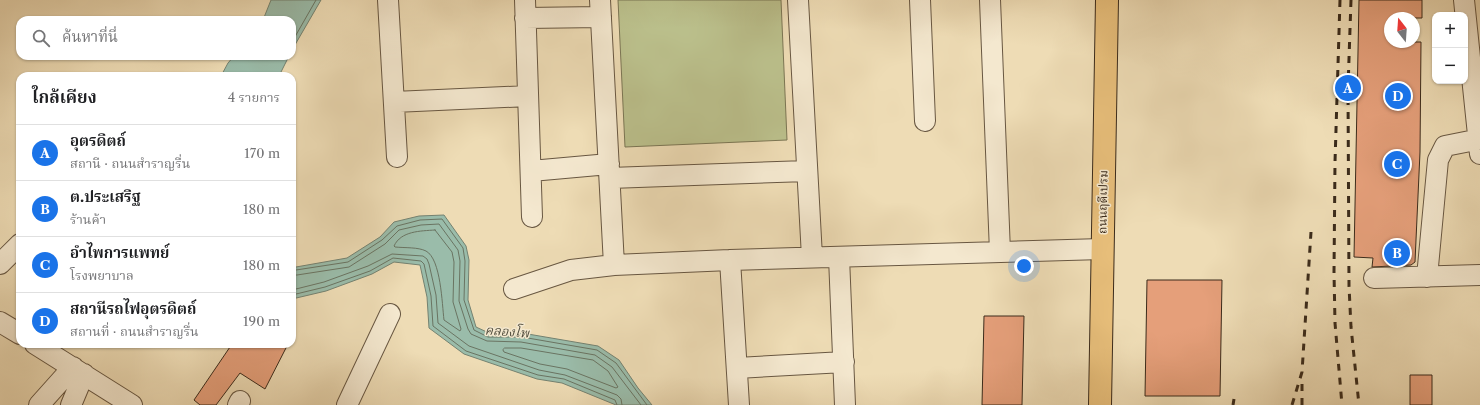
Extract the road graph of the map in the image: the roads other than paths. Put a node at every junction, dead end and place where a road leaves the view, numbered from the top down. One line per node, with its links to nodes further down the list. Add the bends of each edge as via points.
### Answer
1 (388, 0): 10 (street)
2 (798, 0): 16 (street)
3 (920, 0): 11 (street)
4 (990, 0): 20 (street)
5 (1107, 0): 19 (main road, ถนนฤดีเปรม)
6 (1470, 6): 12 (street)
7 (525, 9): 8 (street); 9 (street)
8 (600, 9): 15 (street)
9 (528, 96): 10 (street); 14 (street)
10 (394, 102): 13 (street)
11 (925, 121)
12 (1480, 144): 26 (street, via 1445,146 1438,160)
13 (397, 157)
14 (531, 171): 15 (street); 17 (street)
15 (609, 171): 16 (street); 25 (street)
16 (807, 171): 21 (street)
17 (532, 217)
18 (16, 248): 24 (street)
19 (1102, 249): 20 (street); 43 (main road, ถนนฤดีเปรม)
20 (1000, 252): 22 (street)
21 (812, 257): 22 (street); 23 (street)
22 (839, 257): 34 (street)
23 (730, 260): 25 (street); 35 (street)
24 (0, 264)
25 (614, 265): 29 (street, via 571,270)
26 (1427, 276): 27 (street); 28 (street)
27 (1480, 276)
28 (1374, 278)
29 (514, 289)
30 (390, 314): 40 (street)
31 (0, 322): 32 (street)
32 (16, 332)
33 (42, 348): 36 (street)
34 (844, 362): 35 (street); 42 (street)
35 (737, 368): 41 (street)
36 (79, 370): 37 (street); 38 (street); 39 (street)
37 (39, 405)
38 (71, 405)
39 (132, 405)
40 (347, 405)
41 (739, 405)
42 (846, 405)
43 (1100, 405)

